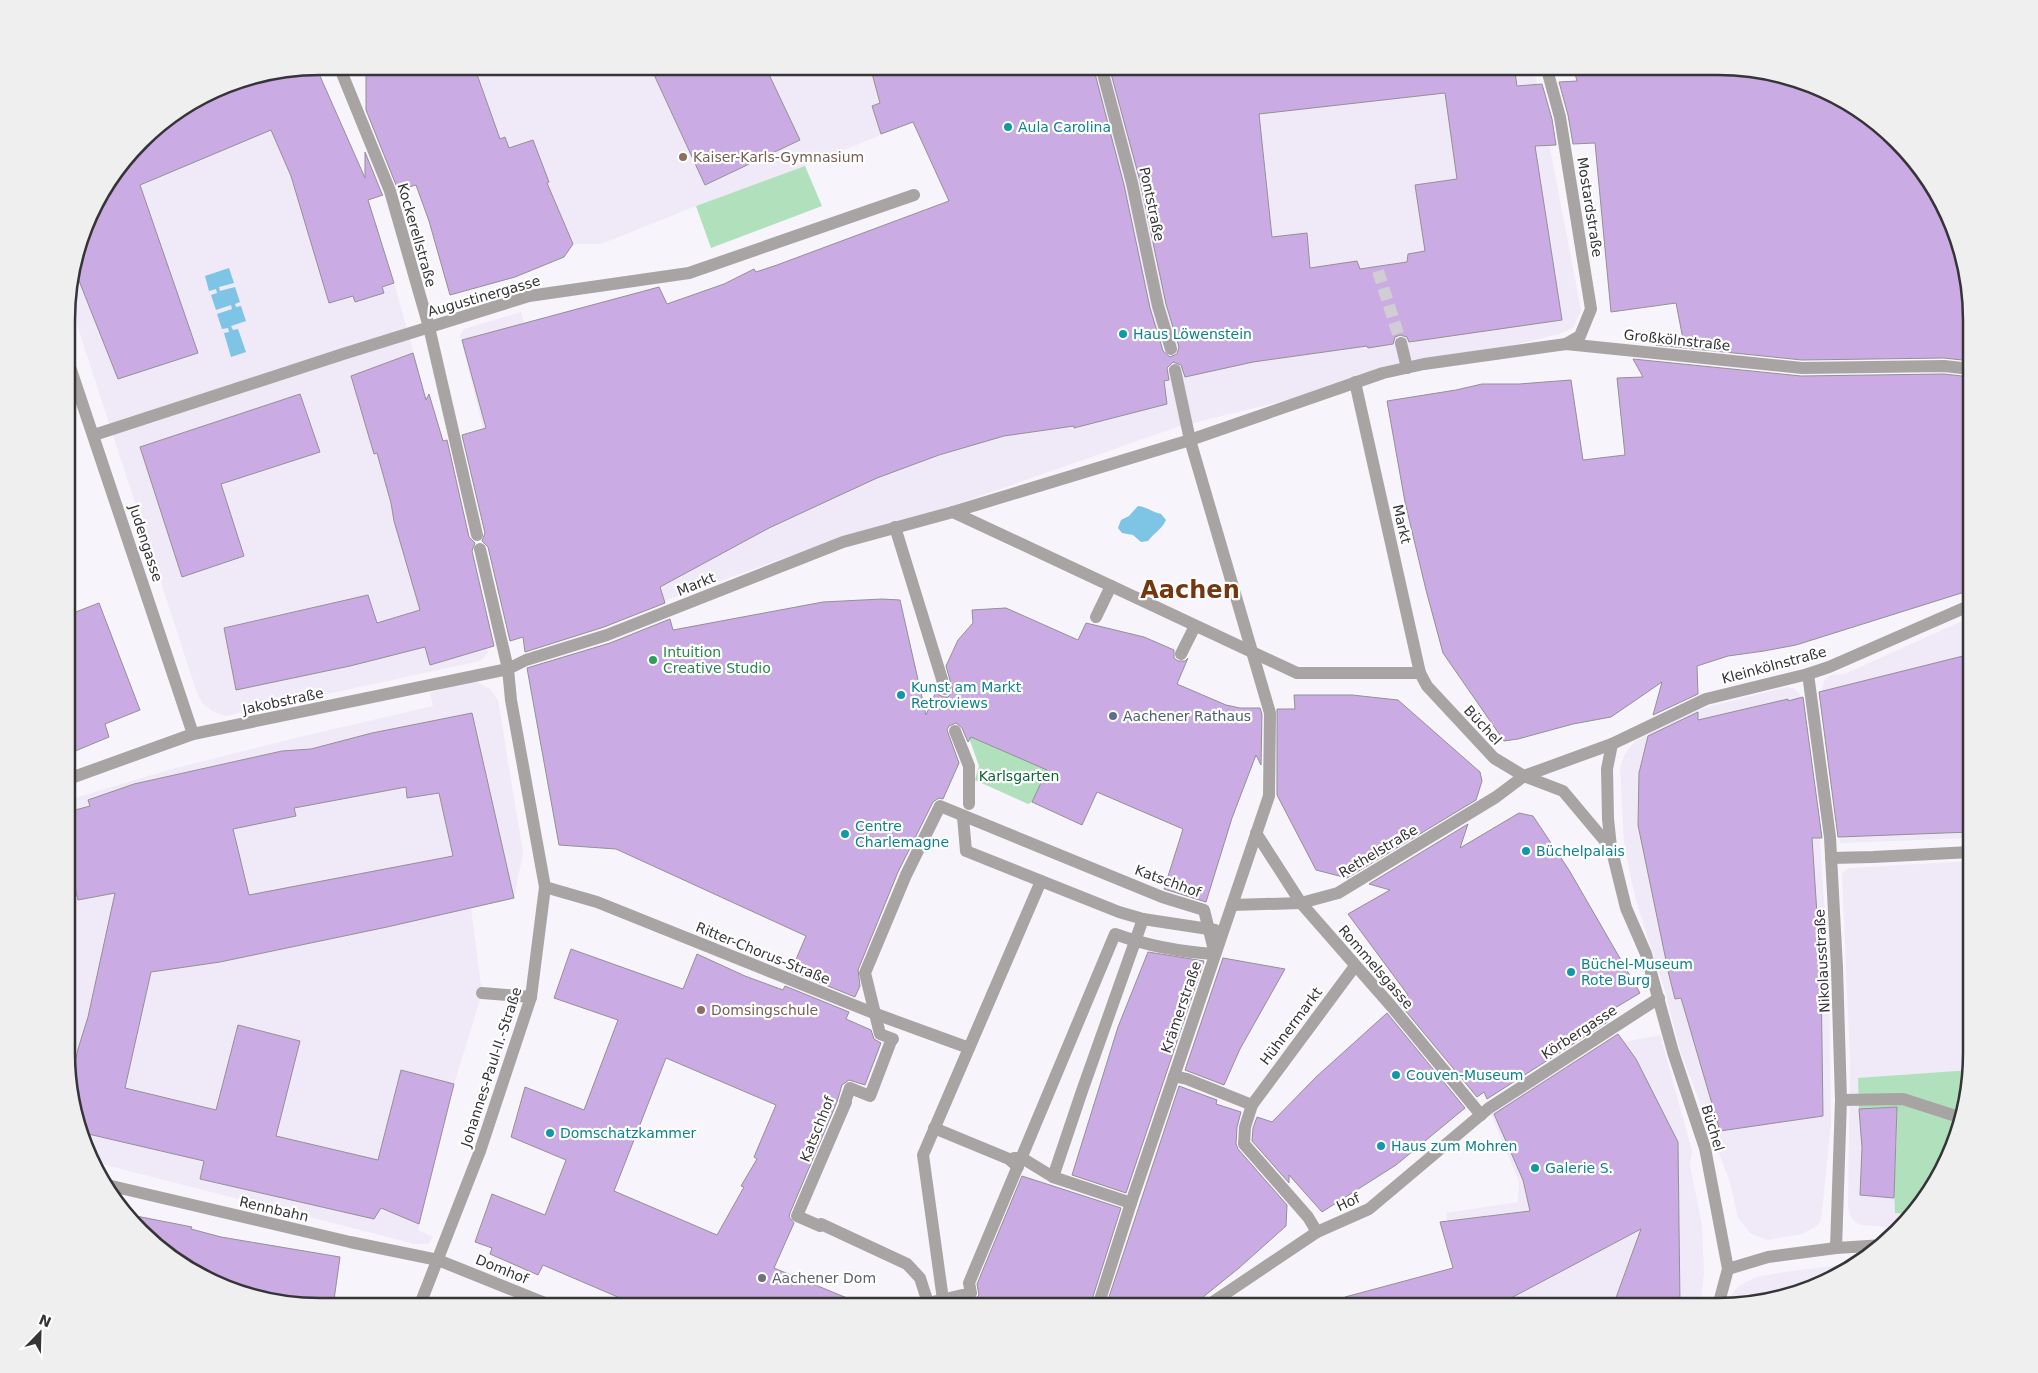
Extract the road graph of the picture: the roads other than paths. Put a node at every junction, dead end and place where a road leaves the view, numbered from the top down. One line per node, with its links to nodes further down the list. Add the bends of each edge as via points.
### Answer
1 (343, 75): 5 (street, Kockerellstraße, via 390,192)
2 (1104, 75): 8 (street, Pontstraße)
3 (1548, 75): 7 (street, Mostardstraße, via 1560,117 1591,309 1580,336)
4 (914, 195): 5 (street, Augustinergasse, via 689,273 529,296)
5 (429, 328): 15 (street, Augustinergasse); 19 (street, Kockerellstraße)
6 (1401, 343): 9 (street)
7 (1566, 344): 9 (street, Großkölnstraße); 10 (street, Großkölnstraße, via 1802,368)
8 (1171, 349)
9 (1407, 368): 12 (street, Großkölnstraße)
10 (1963, 368)
11 (1175, 370): 16 (street)
12 (1383, 373): 14 (street, Markt)
13 (75, 381): 15 (street, Judengasse)
14 (1355, 382): 16 (street, Markt); 28 (street, Markt)
15 (94, 435): 33 (street, Judengasse)
16 (1190, 440): 17 (street, Markt); 26 (street)
17 (953, 512): 18 (street, Markt); 21 (street)
18 (895, 527): 27 (street, Markt, via 843,542 607,635 526,660); 31 (street)
19 (477, 535)
20 (480, 550): 27 (street)
21 (1111, 586): 23 (street); 24 (street)
22 (1963, 608): 29 (street, Kleinkölnstraße)
23 (1096, 616)
24 (1195, 626): 25 (street); 26 (street)
25 (1181, 654)
26 (1254, 654): 28 (street, via 1296,673); 39 (street, Krämerstraße, via 1270,713 1269,796)
27 (508, 669): 33 (street, Jakobstraße); 44 (street, Johannes-Paul-II.-Straße)
28 (1420, 673): 30 (street, Markt)
29 (1808, 674): 34 (street, Kleinkölnstraße, via 1706,699); 42 (street, Nikolausstraße)
30 (1427, 686): 36 (street, Büchel, via 1494,758)
31 (945, 689)
32 (955, 731): 37 (street, via 969,766)
33 (193, 734): 35 (street, Jakobstraße)
34 (1612, 744): 36 (street); 40 (street, Büchel, via 1607,769)
35 (75, 776)
36 (1524, 776): 40 (street, Büchel, via 1563,791); 45 (street, Rethelstraße, via 1496,797 1338,892)
37 (968, 804)
38 (963, 817): 43 (street, via 966,851); 48 (street, Katschhof, via 1162,897 1204,910); 56 (street, Katschhof, via 940,806 906,875 865,973)
39 (1256, 832): 45 (street, Rommelsgasse); 46 (street, Krämerstraße)
40 (1610, 847): 55 (street, Büchel, via 1626,908 1646,954)
41 (1963, 852): 42 (street)
42 (1831, 858): 59 (street, Nikolausstraße)
43 (1041, 881): 47 (street); 57 (street)
44 (545, 887): 54 (street, Johannes-Paul-II.-Straße); 56 (street, Ritter-Chorus-Straße, via 597,902)
45 (1301, 903): 46 (street, Rethelstraße); 52 (street, Rommelsgasse)
46 (1232, 904): 49 (street, Krämerstraße)
47 (1143, 919): 48 (street); 50 (street)
48 (1209, 930): 49 (street); 51 (street, Katschhof)
49 (1223, 930): 51 (street, Krämerstraße)
50 (1135, 942): 51 (street); 64 (street, via 1115,934); 65 (street)
51 (1215, 954): 58 (street, Krämerstraße)
52 (1355, 966): 60 (street, Hühnermarkt); 61 (street, Rommelsgasse)
53 (482, 993): 54 (street)
54 (531, 997): 71 (street, Johannes-Paul-II.-Straße, via 480,1151)
55 (1659, 998): 61 (street, Körbergasse); 72 (street, Büchel, via 1705,1148)
56 (876, 1014): 57 (street, Ritter-Chorus-Straße); 75 (street, Katschhof, via 880,1034 893,1039 870,1096 850,1088 797,1216 907,1264 920,1278)
57 (969, 1048): 63 (street)
58 (1174, 1076): 60 (street); 67 (street, Krämerstraße)
59 (1841, 1100): 62 (street, via 1903,1099); 70 (street, Nikolausstraße)
60 (1252, 1105): 68 (street, Hühnermarkt, via 1244,1144 1308,1217)
61 (1485, 1111): 68 (street, Hof, via 1369,1209)
62 (1955, 1116)
63 (934, 1128): 64 (street); 76 (street, via 923,1156)
64 (1016, 1161): 65 (street); 77 (street, via 969,1283 970,1293)
65 (1053, 1177): 67 (street)
66 (115, 1187): 71 (street, Rennbahn)
67 (1131, 1203): 78 (street, Krämerstraße)
68 (1317, 1232): 79 (street, Hof)
69 (1868, 1246): 70 (street)
70 (1836, 1248): 72 (street, via 1768,1257)
71 (438, 1260): 73 (street, Johannes-Paul-II.-Straße); 74 (street, Domhof)
72 (1728, 1269): 80 (street)
73 (423, 1298)
74 (533, 1298)
75 (927, 1298)
76 (942, 1298)
77 (956, 1298)
78 (1101, 1298)
79 (1219, 1298)
80 (1720, 1298)

